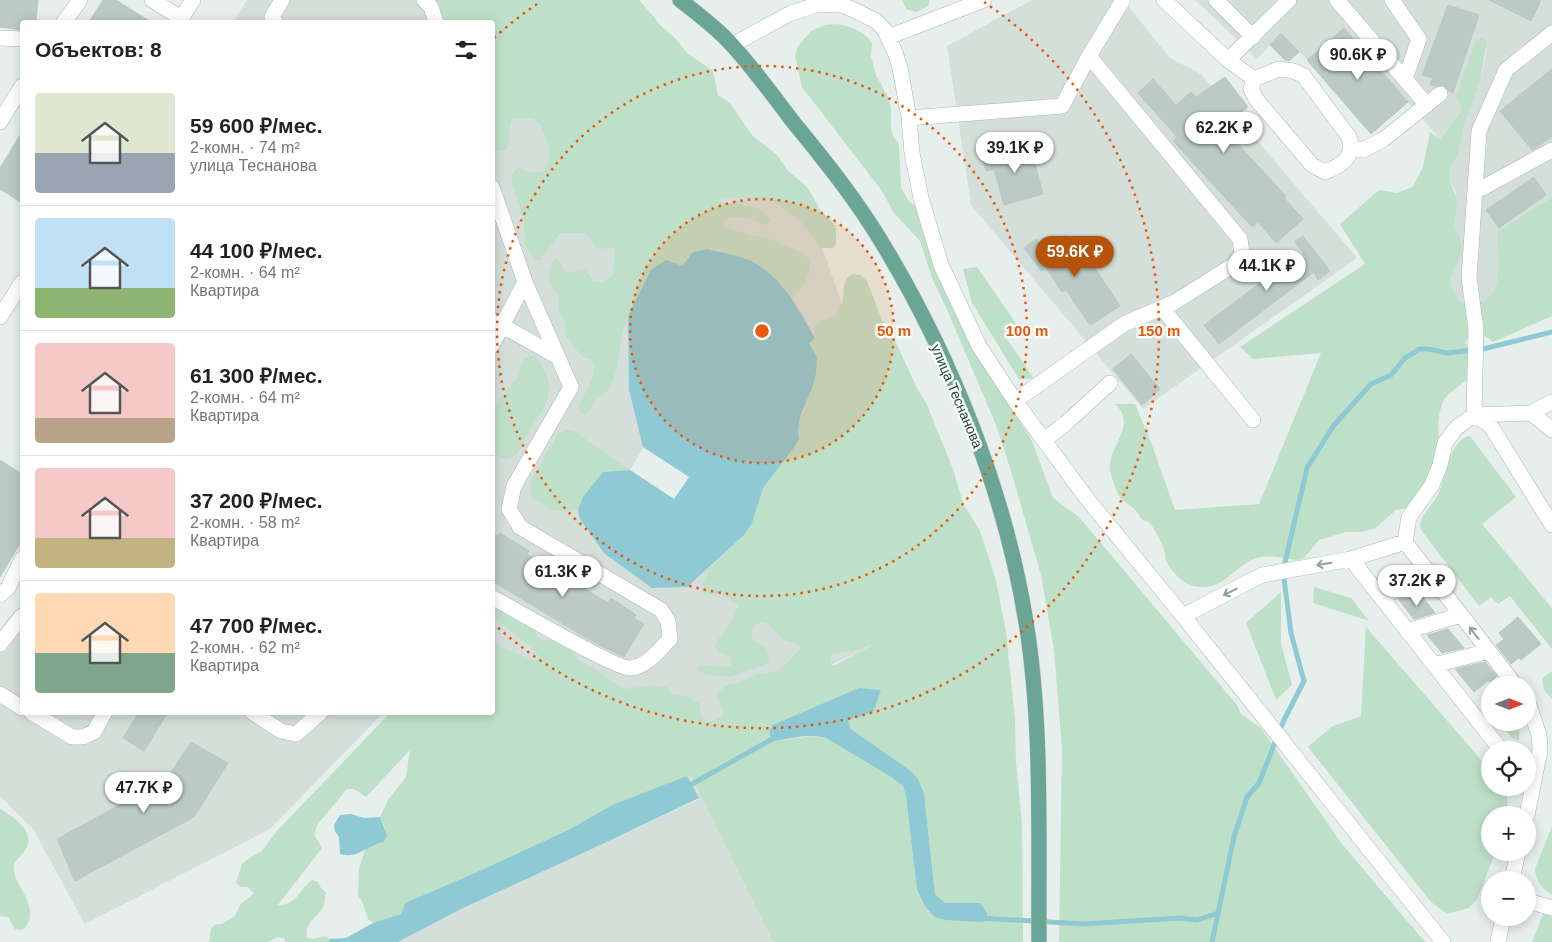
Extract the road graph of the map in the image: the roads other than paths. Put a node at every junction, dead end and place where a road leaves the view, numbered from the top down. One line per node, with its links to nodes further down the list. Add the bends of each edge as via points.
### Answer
1 (80, 0): 18 (street)
2 (152, 0): 19 (street)
3 (193, 0): 19 (street)
4 (282, 0): 20 (street, via 272,17)
5 (424, 0): 21 (street, via 431,7)
6 (680, 0): 27 (main road, улица Теснанова)
7 (783, 0): 17 (street)
8 (984, 0): 16 (street)
9 (1123, 0): 28 (street)
10 (1164, 0): 29 (street)
11 (1216, 0): 23 (street)
12 (1289, 0): 23 (street)
13 (1338, 0): 31 (street)
14 (1392, 0): 31 (street, via 1419,39)
15 (817, 2): 17 (street); 24 (street, via 839,4 864,14 880,25)
16 (947, 6): 24 (street)
17 (782, 17): 27 (street)
18 (65, 20)
19 (180, 20)
20 (274, 20)
21 (435, 20)
22 (1552, 33): 39 (street, via 1506,70 1479,131)
23 (1252, 36): 29 (street)
24 (888, 37): 35 (street, via 900,68)
25 (0, 38): 26 (street)
26 (20, 39)
27 (732, 45): 83 (main road, улица Теснанова, via 844,186 884,245 934,341 969,418 998,500 1026,624 1035,712)
28 (1089, 56): 35 (street, via 1062,106); 43 (street, via 1240,239 1242,253 1235,264)
29 (1228, 60): 30 (street)
30 (1254, 79): 37 (street, via 1279,69 1303,75 1349,137); 37 (street, via 1251,89 1256,99 1312,165 1324,172 1335,168 1348,158)
31 (1405, 79): 34 (street)
32 (20, 89): 36 (street)
33 (1440, 94): 34 (street)
34 (1427, 105): 37 (street, via 1384,139 1363,150)
35 (909, 118): 48 (street, via 921,198 941,265 978,346)
36 (0, 122)
37 (1352, 148)
38 (1552, 150): 39 (street)
39 (1474, 192): 51 (street, via 1469,278 1476,329)
40 (495, 196): 41 (street)
41 (525, 282): 45 (street); 46 (street)
42 (20, 285): 44 (street)
43 (1162, 308): 48 (street, via 1124,324); 52 (street)
44 (0, 317)
45 (498, 323): 46 (street)
46 (558, 357): 62 (street, via 571,386 514,486 508,509 520,527 661,610 668,621 670,639 645,663 629,668)
47 (1110, 383): 54 (street)
48 (1016, 401): 54 (street)
49 (1552, 402): 50 (street)
50 (1531, 413): 51 (street); 53 (street)
51 (1474, 415): 55 (street, via 1492,428); 56 (street, via 1456,428 1445,443 1432,484 1409,517)
52 (1253, 420)
53 (1552, 430)
54 (1044, 440): 64 (street, via 1088,500)
55 (1552, 525)
56 (1404, 542): 57 (street); 59 (street)
57 (1351, 559): 61 (street); 64 (street, one-way to 64, via 1262,575)
58 (20, 563): 60 (street, via 8,588)
59 (1435, 582): 61 (street); 63 (street)
60 (0, 595)
61 (1380, 595): 66 (street)
62 (495, 599)
63 (1461, 615): 66 (street); 68 (street, one-way to 63)
64 (1183, 616): 84 (street)
65 (20, 619): 67 (street)
66 (1407, 631): 69 (street)
67 (0, 644)
68 (1489, 651): 69 (street); 70 (street)
69 (1434, 665): 78 (street)
70 (1508, 676)
71 (0, 694): 72 (street)
72 (20, 707)
73 (36, 715): 74 (street, via 72,737 83,738 94,732)
74 (103, 715)
75 (257, 715): 76 (street, via 281,731 296,734)
76 (318, 715)
77 (1536, 729): 79 (street, via 1540,750)
78 (1494, 741)
79 (1536, 765)
80 (1536, 903): 81 (street)
81 (1552, 908)
82 (1502, 926): 85 (street)
83 (1039, 942)
84 (1443, 942)
85 (1498, 942)

